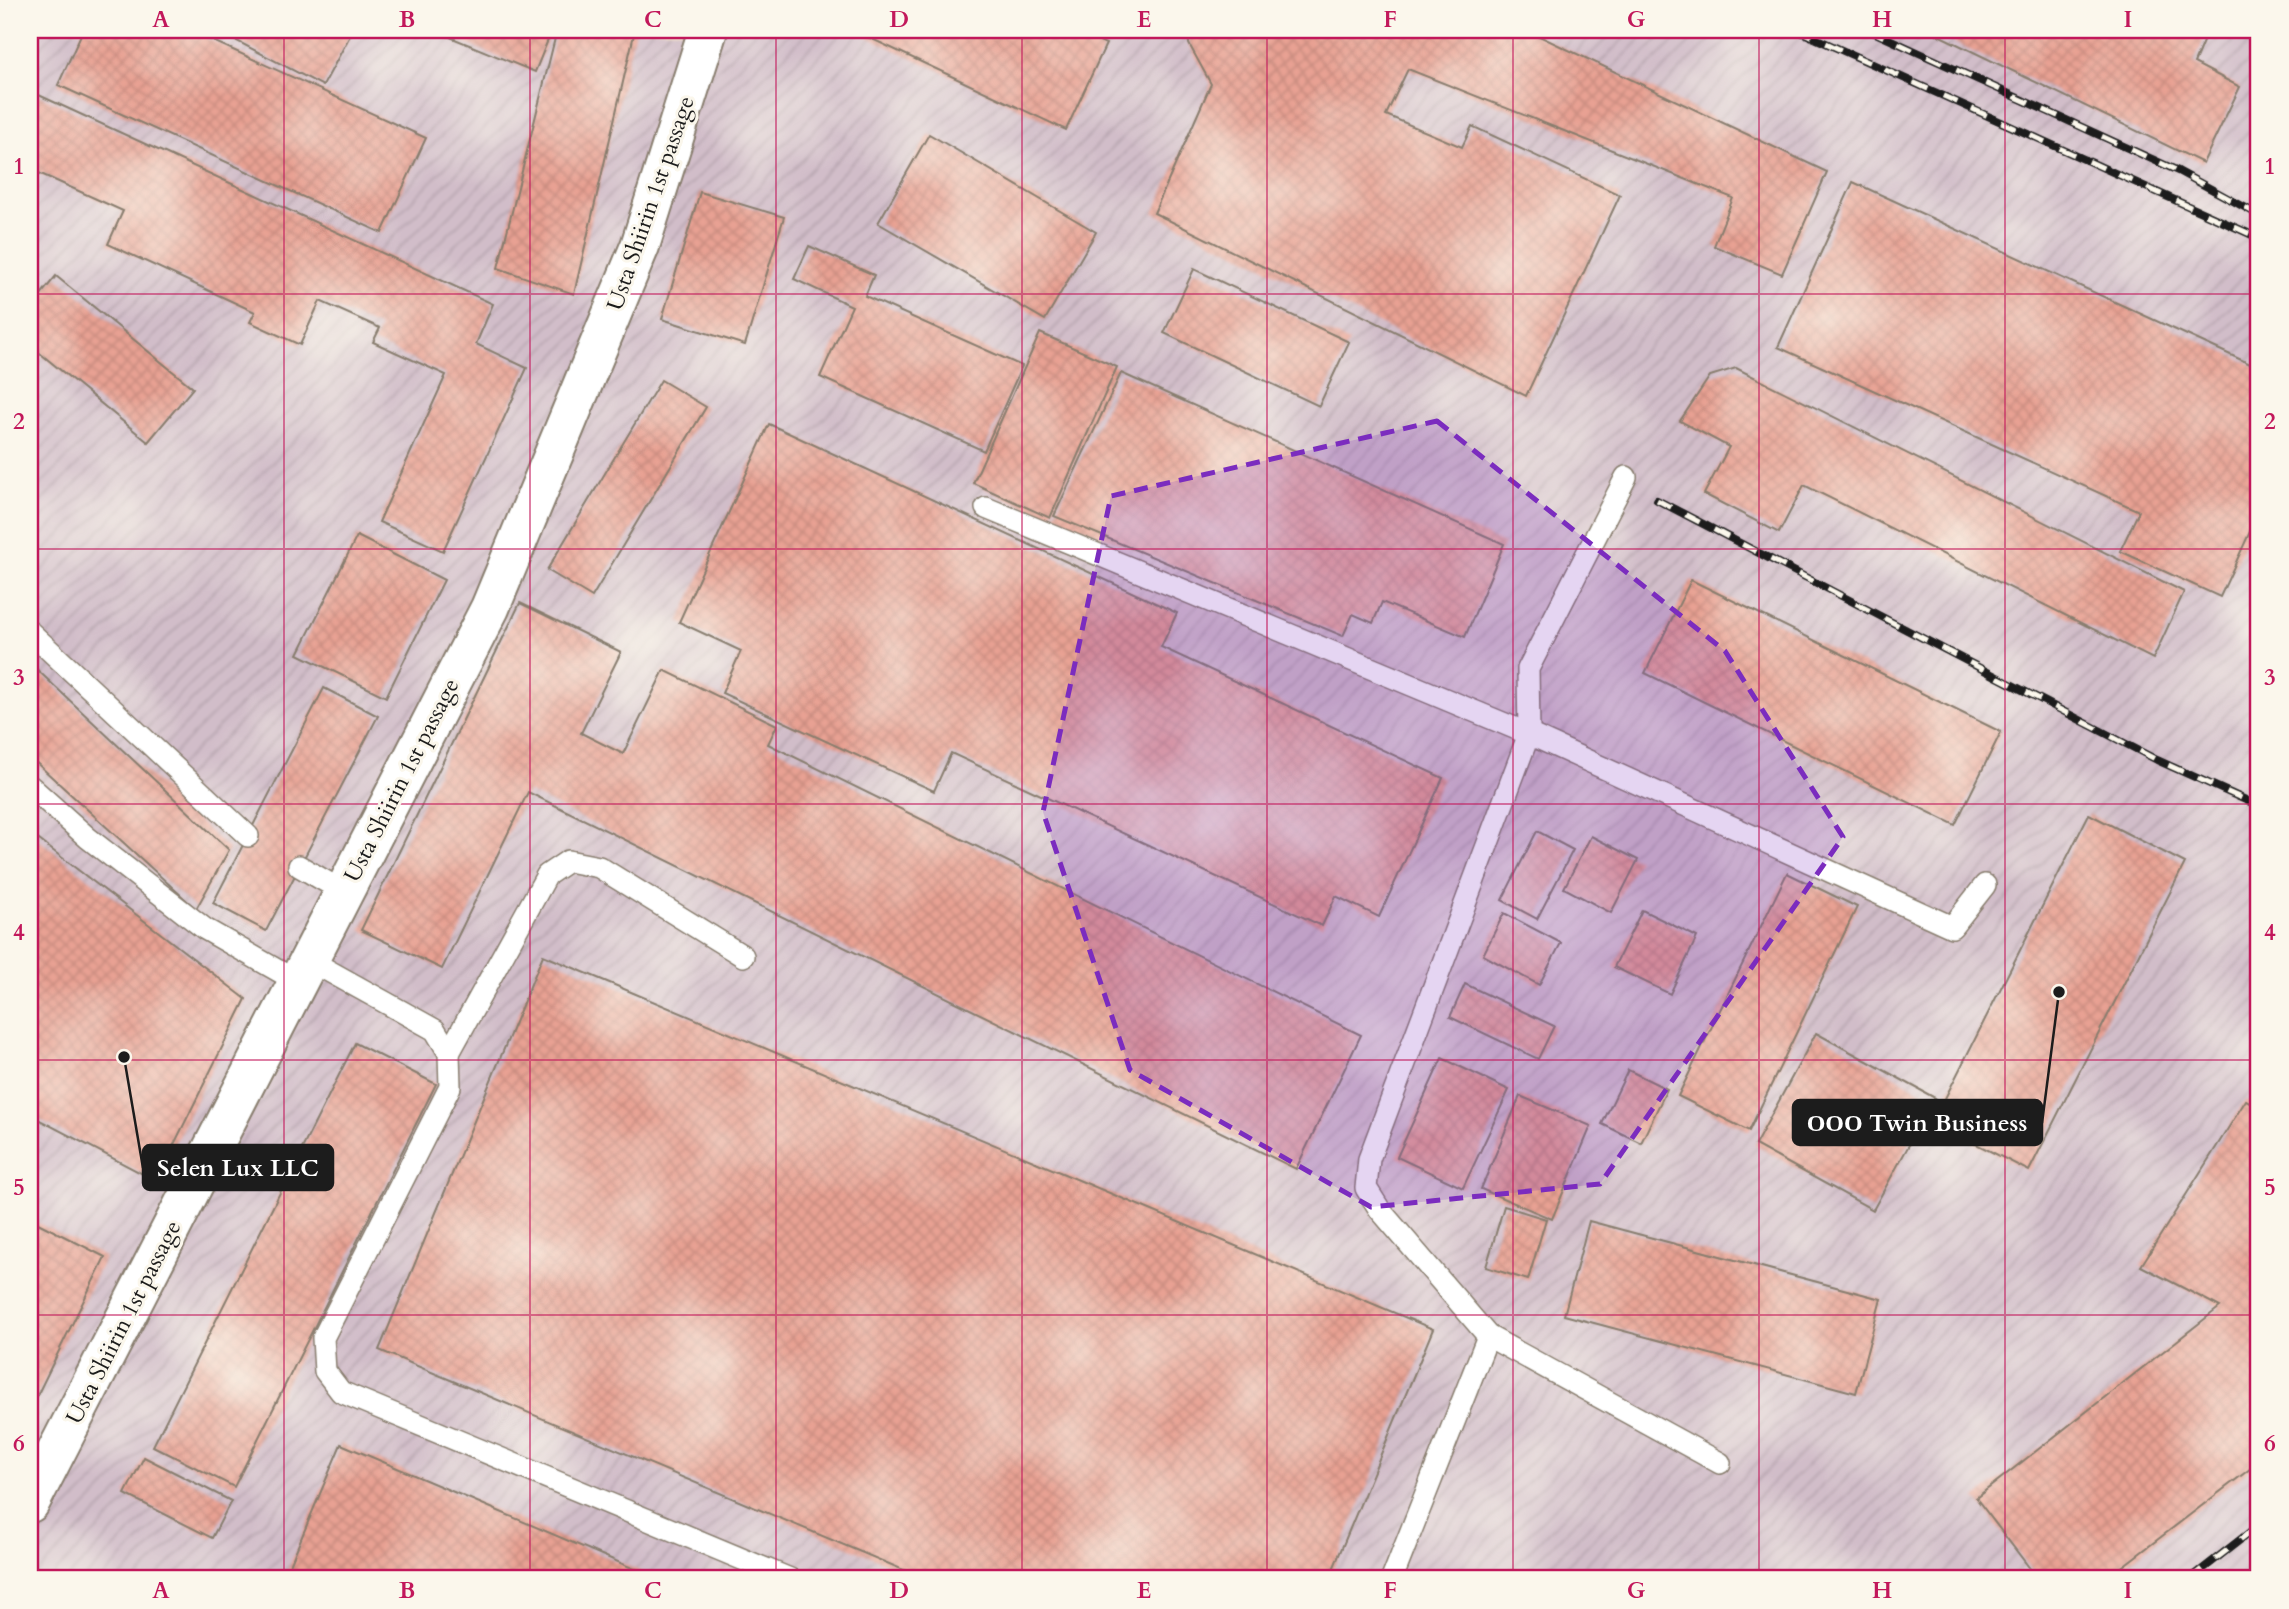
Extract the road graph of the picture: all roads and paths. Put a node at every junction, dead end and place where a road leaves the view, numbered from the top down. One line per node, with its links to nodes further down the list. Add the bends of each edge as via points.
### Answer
1 (708, 30): 10 (street, Usta Shiirin 1st passage, via 640,246 490,608)
2 (1626, 477): 5 (lane, via 1528,669)
3 (986, 508): 5 (lane)
4 (30, 632): 7 (lane)
5 (1529, 734): 9 (lane, via 1952,927); 14 (lane, via 1369,1159 1366,1188)
6 (30, 786): 12 (lane, via 88,838 205,929)
7 (248, 836)
8 (299, 866): 10 (lane)
9 (1985, 885)
10 (344, 892): 12 (street, Usta Shiirin 1st passage)
11 (743, 956): 13 (lane, via 599,867 568,861 547,875)
12 (303, 971): 13 (lane, via 435,1030); 16 (street, Usta Shiirin 1st passage)
13 (449, 1053): 17 (lane, via 450,1087 323,1338 326,1371 341,1392)
14 (1488, 1336): 15 (lane); 18 (lane)
15 (1720, 1463)
16 (30, 1503)
17 (790, 1579)
18 (1392, 1579)

